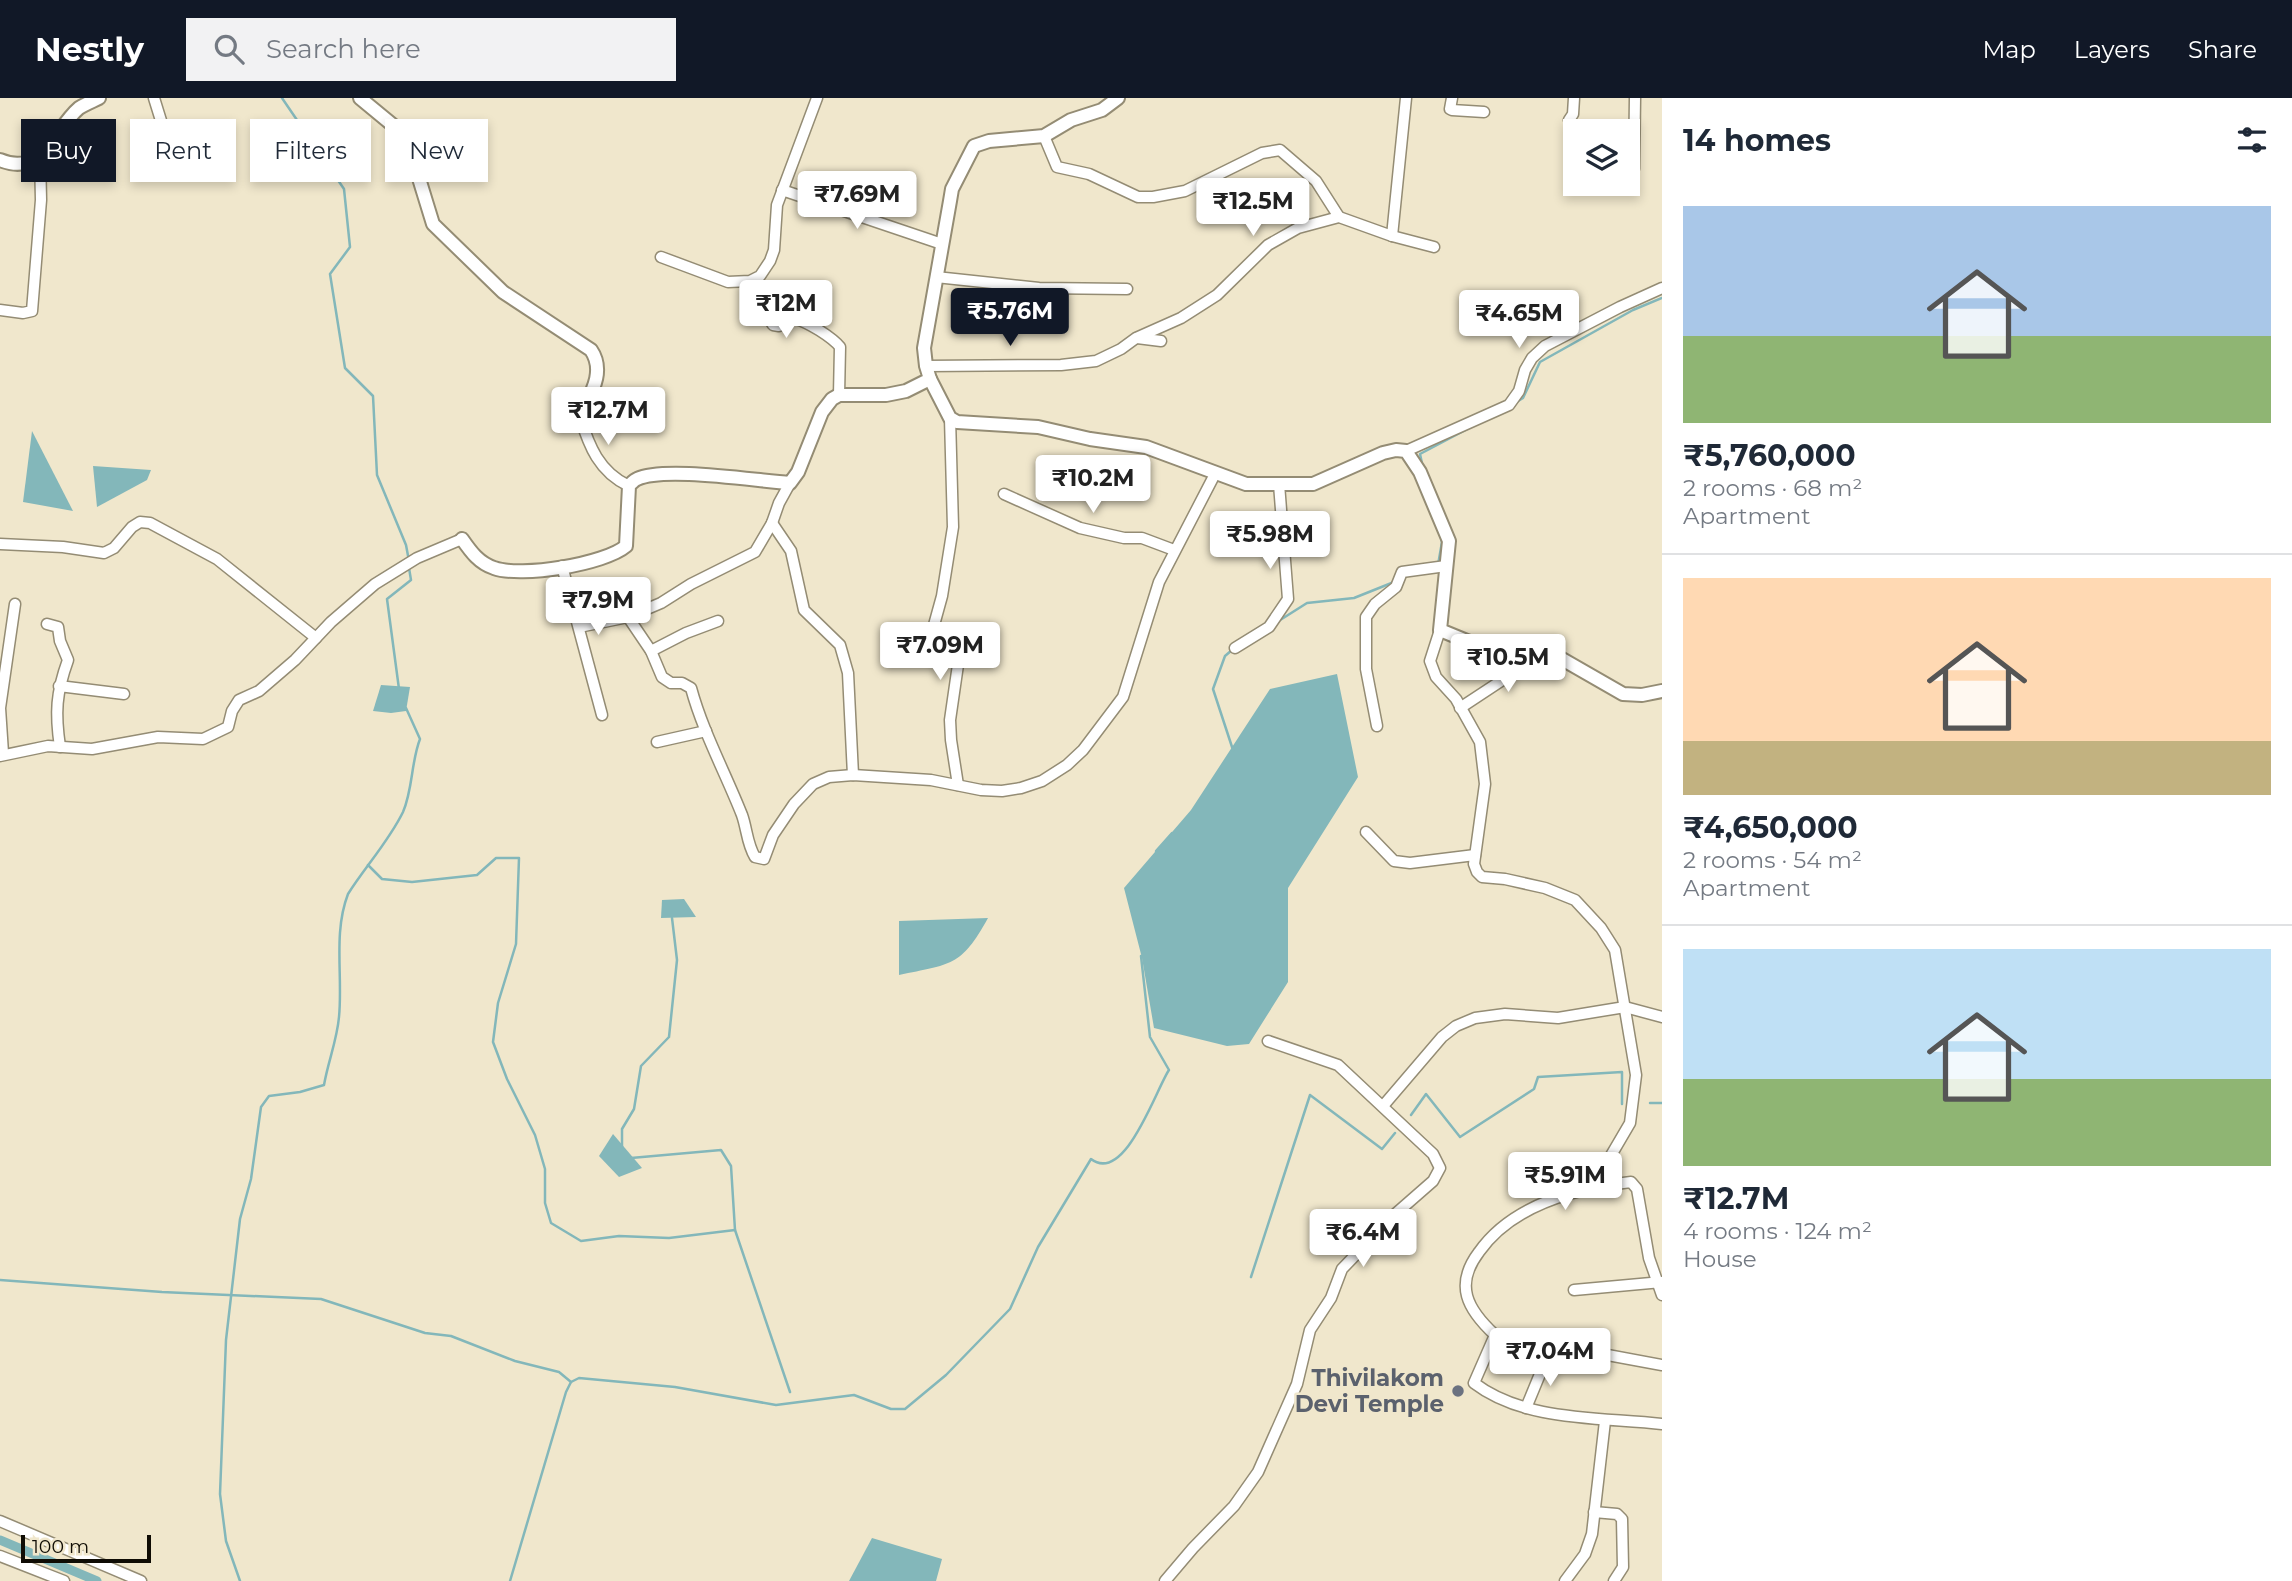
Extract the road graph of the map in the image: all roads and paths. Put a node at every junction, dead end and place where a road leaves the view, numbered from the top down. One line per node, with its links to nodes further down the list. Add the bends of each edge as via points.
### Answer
1 (154, 98): 12 (street)
2 (360, 98): 35 (street, via 406,136 433,224 503,292 591,349 598,371)
3 (817, 98): 19 (street)
4 (1118, 98): 15 (street)
5 (1406, 98): 21 (street)
6 (1452, 98): 10 (street, via 1452,110)
7 (1574, 98): 13 (street)
8 (1636, 98): 14 (street)
9 (94, 99): 11 (street)
10 (1484, 112)
11 (70, 119)
12 (161, 119)
13 (1570, 119)
14 (1635, 119)
15 (1044, 136): 20 (street, via 1057,167 1089,174 1138,197 1185,191 1262,153 1280,150 1316,181); 22 (street, via 974,146 952,189)
16 (0, 160): 17 (street)
17 (21, 164)
18 (41, 182): 29 (street, via 34,303 29,313)
19 (782, 190): 22 (street); 26 (street, via 774,250)
20 (1339, 217): 21 (street); 30 (street, via 1298,228 1268,245 1217,295)
21 (1392, 236): 23 (street)
22 (942, 244): 25 (street)
23 (1434, 247)
24 (661, 257): 26 (street, via 728,282)
25 (936, 277): 28 (street, via 1039,288); 32 (street, via 924,348)
26 (756, 279): 34 (street, via 759,303 773,325 796,320 840,347)
27 (1662, 288): 37 (street, via 1545,346 1532,358 1508,405)
28 (1127, 289)
29 (0, 310)
30 (1136, 338): 31 (street); 32 (street, via 1096,361)
31 (1161, 341)
32 (926, 366): 33 (street)
33 (930, 379): 34 (street, via 886,396); 36 (street)
34 (839, 396): 39 (street, via 822,412)
35 (580, 416): 41 (street, via 596,457 608,473)
36 (950, 418): 38 (street, via 975,424 1038,426 1146,447); 70 (street, via 953,527 934,625 940,635 961,644 950,720)
37 (1406, 451): 40 (street, via 1383,453 1313,484); 48 (street, via 1420,472 1449,541)
38 (1215, 474): 40 (street, via 1246,484); 46 (street)
39 (790, 483): 41 (street, via 657,475 637,479); 43 (street)
40 (1279, 484): 56 (street, via 1288,599 1269,627)
41 (629, 486): 47 (street, via 626,546 618,553)
42 (1004, 494): 46 (street, via 1080,528 1142,538)
43 (772, 523): 50 (street, via 755,552); 69 (street, via 791,551 804,610 840,645 848,673)
44 (462, 539): 47 (street, via 480,562 495,569 529,573); 55 (street, via 375,584)
45 (0, 544): 55 (street, via 104,552 114,548 132,527 150,523 217,559)
46 (1174, 550): 70 (street, via 1158,582 1123,697 1083,750 1042,781 1021,788 981,790)
47 (562, 566): 53 (street)
48 (1446, 566): 54 (street); 64 (street, via 1402,572 1396,587 1366,617 1366,668)
49 (15, 604): 68 (street, via 0,708)
50 (628, 617): 53 (street); 57 (street)
51 (718, 621): 57 (street)
52 (47, 624): 59 (street, via 58,627 68,660)
53 (579, 627): 63 (street)
54 (1440, 631): 58 (street, via 1501,654); 62 (street, via 1430,662)
55 (316, 638): 67 (street, via 259,691 239,700 228,727 203,739 159,737 93,749)
56 (1235, 648)
57 (650, 651): 65 (street, via 666,681 691,688)
58 (1539, 655): 60 (street, via 1555,655 1623,694); 62 (street)
59 (60, 686): 61 (street); 67 (street, via 56,704)
60 (1662, 691)
61 (124, 694)
62 (1460, 708): 72 (street, via 1480,742 1485,784)
63 (602, 715)
64 (1377, 726)
65 (706, 731): 66 (street); 69 (street, via 755,857 764,859 794,804 813,784)
66 (657, 742)
67 (60, 747): 68 (street)
68 (2, 754)
69 (853, 775): 70 (street)
70 (958, 785)
71 (1366, 832): 72 (street, via 1394,861)
72 (1475, 855): 73 (street, via 1482,877 1545,888 1575,900 1615,950)
73 (1625, 1007): 74 (street); 76 (street, via 1558,1018 1505,1014 1475,1018 1442,1037); 77 (street, via 1636,1075 1630,1123 1606,1164)
74 (1662, 1017)
75 (1268, 1041): 76 (street, via 1338,1065)
76 (1383, 1106): 90 (street, via 1433,1154 1439,1171 1342,1269 1331,1298 1310,1330 1297,1384 1254,1480)
77 (1604, 1185): 78 (street, via 1635,1185 1649,1258); 82 (street, via 1532,1208 1510,1221 1490,1236 1467,1269 1468,1299 1495,1335 1474,1383)
78 (1660, 1282): 79 (street); 80 (street)
79 (1574, 1290)
80 (1662, 1295)
81 (1662, 1365): 82 (street, via 1558,1348 1547,1357)
82 (1526, 1408): 83 (street)
83 (1605, 1421): 84 (street); 85 (street)
84 (1662, 1424)
85 (1594, 1512): 91 (street, via 1586,1554); 92 (street, via 1616,1514 1622,1520 1623,1567)
86 (0, 1521): 89 (street)
87 (0, 1556): 88 (street)
88 (64, 1581)
89 (141, 1581)
90 (1165, 1581)
91 (1565, 1581)
92 (1614, 1581)

